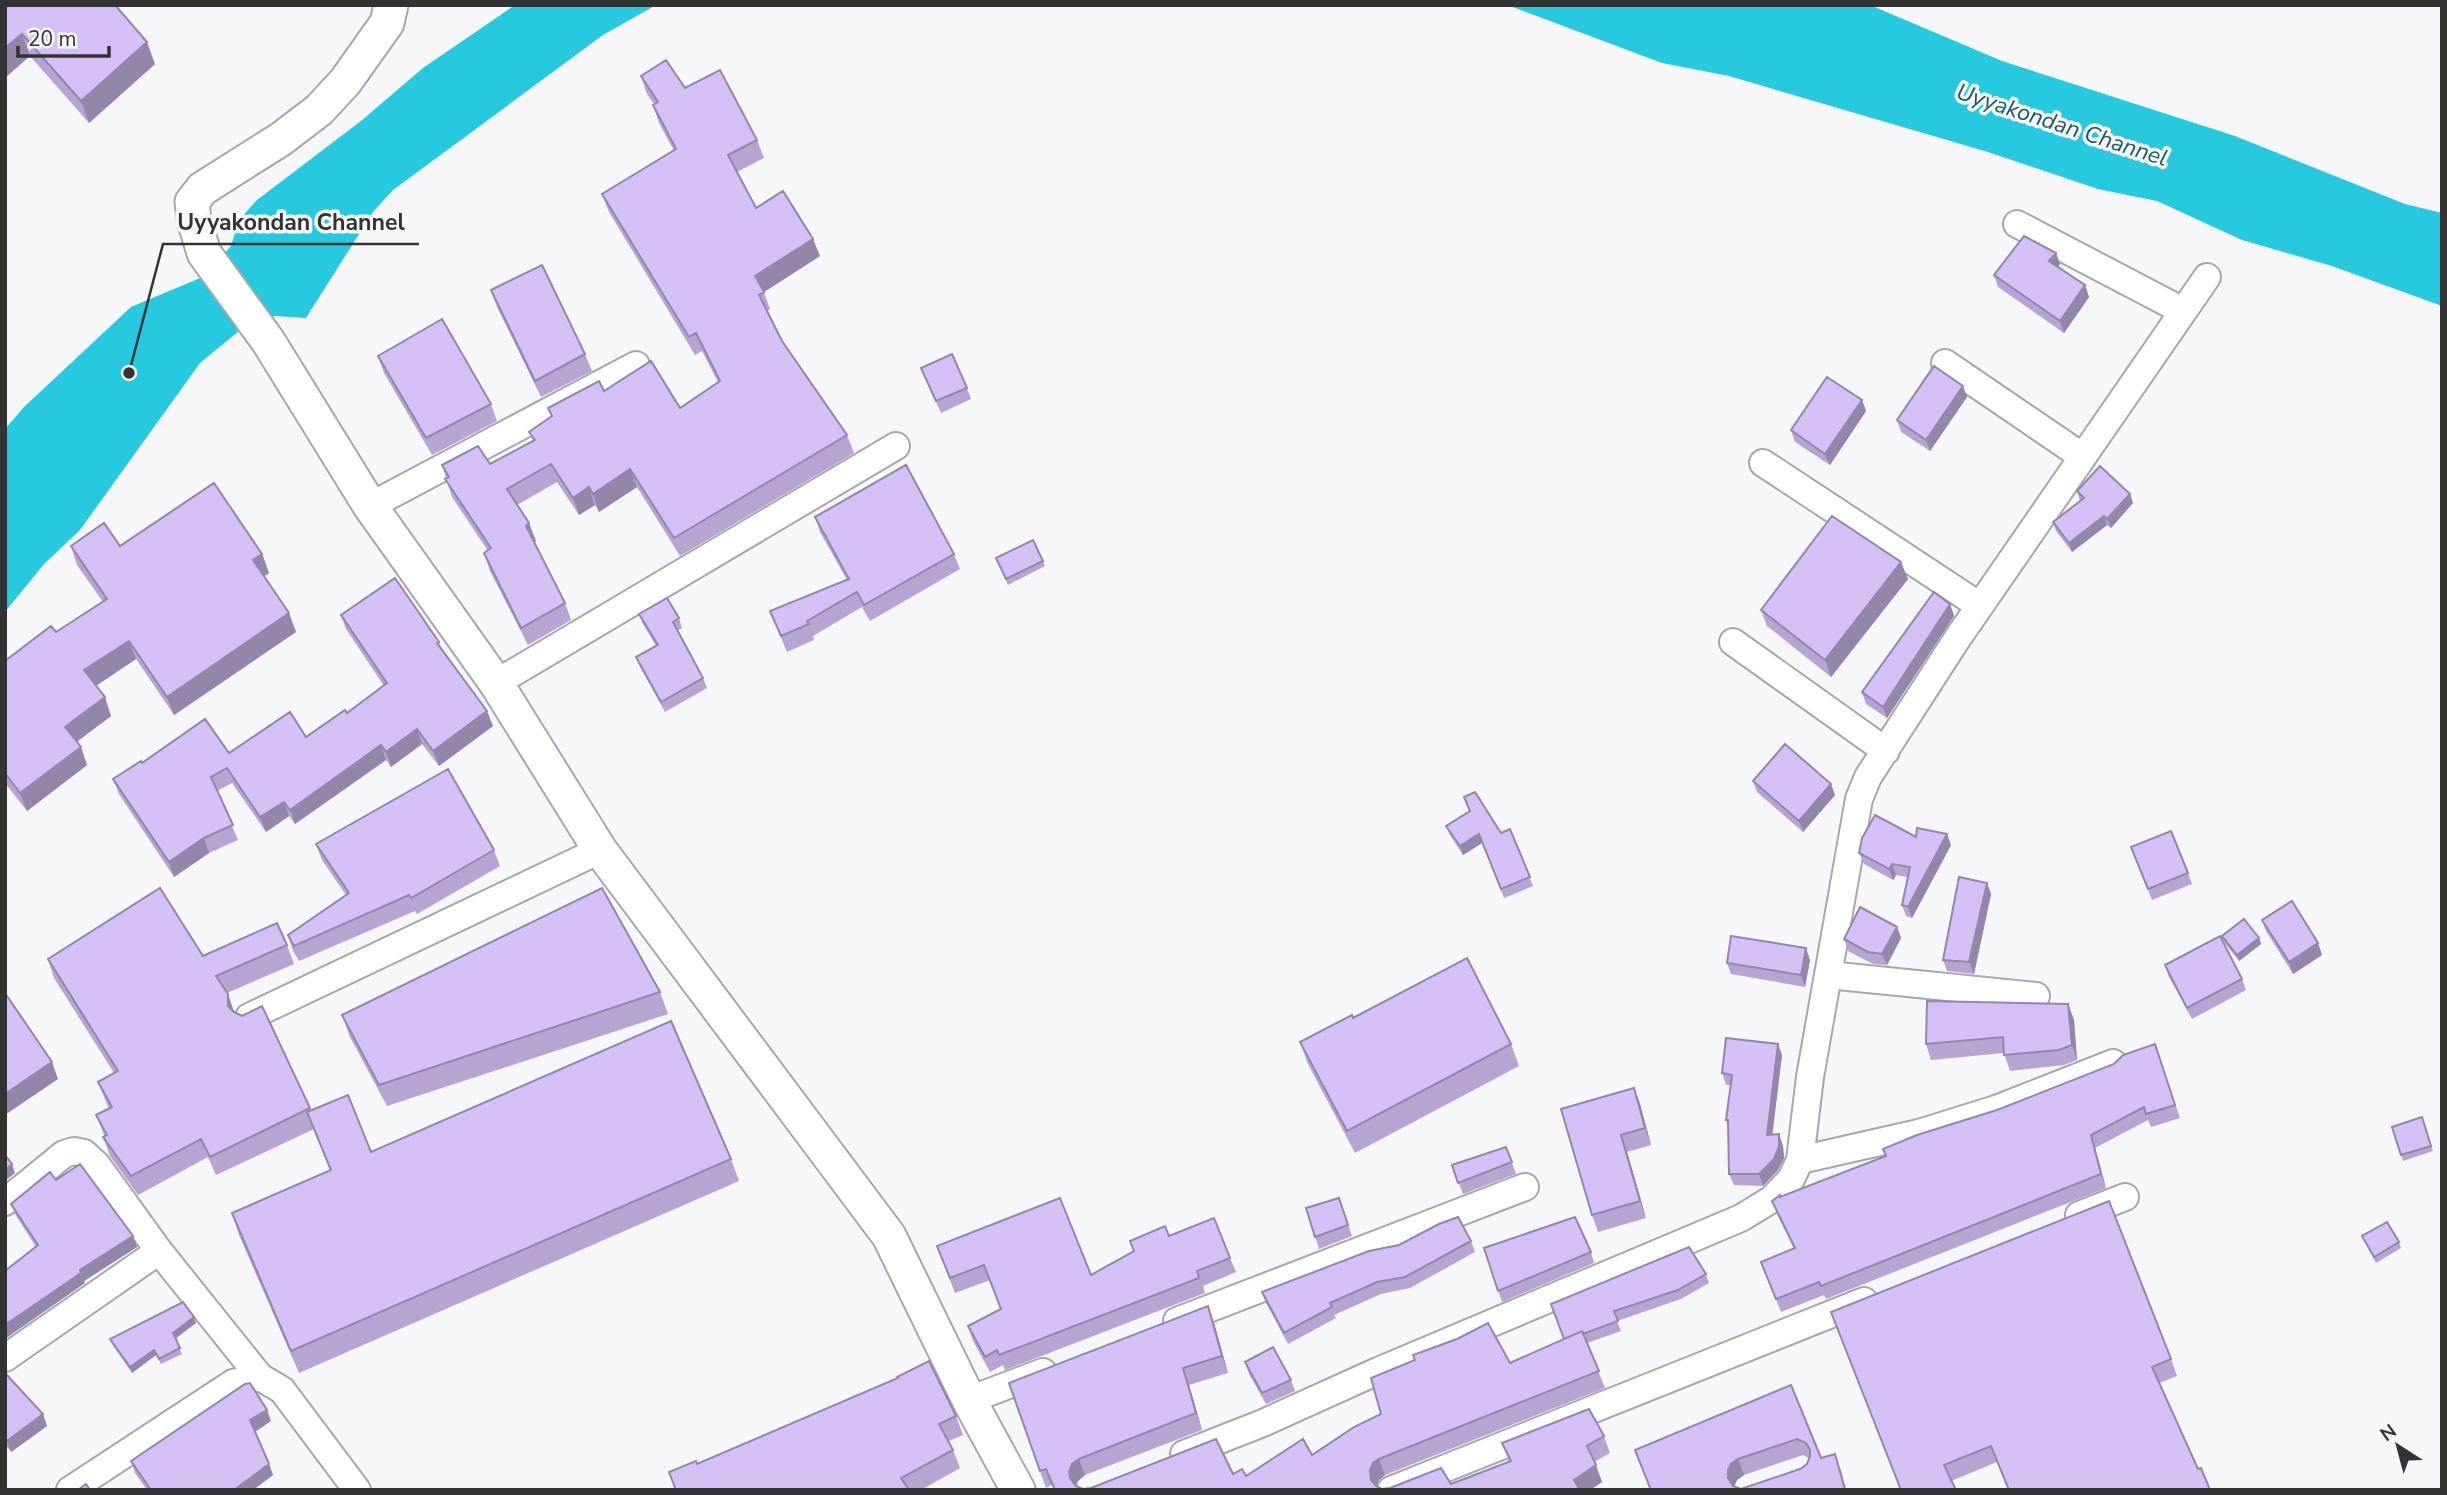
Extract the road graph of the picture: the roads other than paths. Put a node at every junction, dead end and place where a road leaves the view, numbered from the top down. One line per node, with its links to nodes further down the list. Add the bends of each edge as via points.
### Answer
1 (391, 5): 10 (street, via 387,23 345,82 318,110 202,189 192,202 204,253 268,341)
2 (2017, 224): 4 (street)
3 (2207, 277): 4 (street)
4 (2183, 312): 8 (street)
5 (1945, 363): 8 (street)
6 (636, 365): 10 (street)
7 (896, 446): 13 (street)
8 (2083, 457): 11 (street)
9 (1763, 463): 11 (street)
10 (370, 506): 13 (street)
11 (1980, 606): 14 (street)
12 (1733, 642): 14 (street)
13 (496, 683): 15 (street)
14 (1886, 751): 16 (street, via 1859,799)
15 (600, 850): 18 (street); 31 (street, via 889,1236)
16 (1828, 975): 17 (street); 20 (street)
17 (2036, 996)
18 (249, 1017)
19 (2113, 1063): 20 (street, via 1919,1133)
20 (1800, 1160): 32 (street, via 1791,1179 1772,1199 1741,1218)
21 (1525, 1187): 27 (street)
22 (2125, 1197): 24 (street)
23 (5, 1202): 25 (street, via 64,1154 84,1153)
24 (2060, 1223)
25 (159, 1251): 28 (street); 30 (street)
26 (1891, 1290): 36 (street)
27 (1150, 1331)
28 (5, 1358)
29 (1060, 1366): 31 (street)
30 (260, 1377): 33 (street, via 233,1383); 34 (street, via 282,1390)
31 (969, 1400): 35 (street)
32 (1165, 1461)
33 (71, 1490)
34 (357, 1490)
35 (1018, 1490)
36 (1391, 1490)

